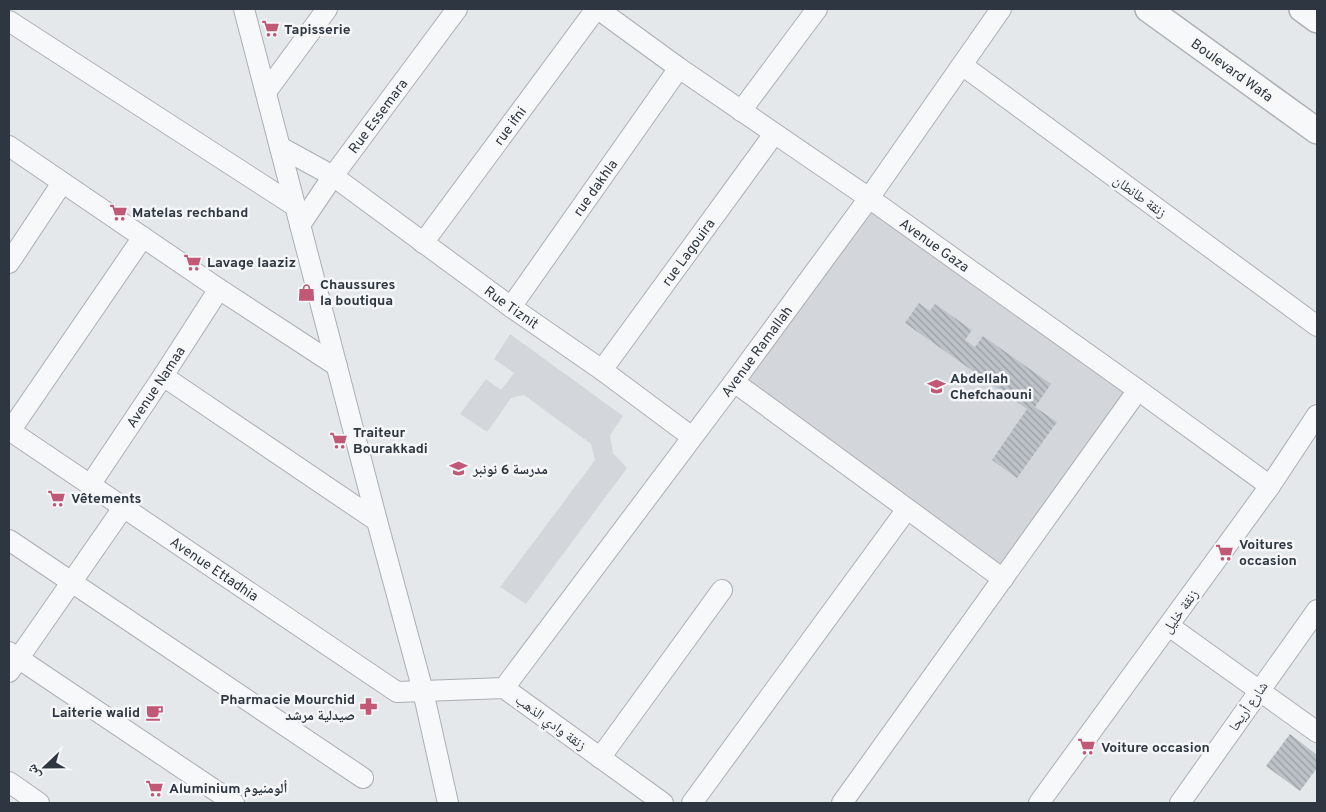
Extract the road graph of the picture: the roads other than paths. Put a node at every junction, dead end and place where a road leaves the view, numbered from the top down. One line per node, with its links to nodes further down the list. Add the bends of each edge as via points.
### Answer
1 (243, 9): 13 (street)
2 (327, 9): 13 (street)
3 (457, 9): 19 (street, Rue Essemara)
4 (597, 9): 12 (street, Avenue Gaza); 24 (street, rue ifni)
5 (817, 9): 14 (street)
6 (1001, 9): 11 (street, Avenue Ramallah)
7 (1148, 9): 15 (street, Boulevard Wafa)
8 (1302, 9): 9 (street)
9 (1317, 20)
10 (9, 21): 22 (street)
11 (962, 65): 21 (street, Avenue Ramallah); 28 (street, زنقة طانطان)
12 (679, 68): 14 (street, Avenue Gaza); 27 (street, rue dakhla)
13 (266, 92): 18 (street)
14 (741, 111): 16 (street, Avenue Gaza)
15 (1317, 132)
16 (774, 134): 21 (street, Avenue Gaza); 30 (street, rue Lagouira)
17 (9, 146): 20 (street)
18 (280, 147): 19 (street, Rue Tiznit); 22 (street)
19 (333, 176): 22 (street, Rue Essemara); 24 (street, Rue Tiznit)
20 (62, 183): 23 (street); 25 (street)
21 (869, 198): 32 (street, Avenue Ramallah); 33 (street, Avenue Gaza)
22 (298, 216): 29 (street)
23 (142, 237): 26 (street); 35 (street)
24 (423, 243): 27 (street, Rue Tiznit)
25 (9, 263)
26 (219, 289): 29 (street); 31 (street, Avenue Namaa)
27 (511, 307): 30 (street, Rue Tiznit)
28 (1317, 326)
29 (337, 366): 41 (street)
30 (602, 370): 36 (street, Rue Tiznit)
31 (163, 376): 37 (street, Avenue Namaa); 41 (street)
32 (734, 382): 36 (street, Avenue Ramallah); 40 (street)
33 (1138, 390): 38 (street, Avenue Gaza); 43 (street)
34 (1317, 415): 38 (street, زنقة خليل)
35 (9, 431): 37 (street, Avenue Ettadhia)
36 (692, 438): 49 (street, Avenue Ramallah)
37 (90, 485): 39 (street, Avenue Ettadhia)
38 (1270, 486): 47 (street, زنقة خليل)
39 (123, 508): 44 (street); 51 (street, Avenue Ettadhia, via 397,692)
40 (907, 509): 43 (street); 60 (street)
41 (377, 521): 51 (street)
42 (9, 540): 44 (street)
43 (1003, 579): 61 (street)
44 (71, 581): 48 (street); 54 (street)
45 (722, 590): 53 (street)
46 (1317, 610): 50 (street, شارع أريحا)
47 (1169, 626): 50 (street); 62 (street, زنقة خليل)
48 (12, 661): 57 (street)
49 (504, 688): 51 (street, زنقة وادي الذهب); 53 (street, زنقة وادي الذهب)
50 (1259, 690): 52 (street); 63 (street, شارع أريحا)
51 (423, 691): 58 (street)
52 (1317, 732)
53 (600, 758): 59 (street, زنقة وادي الذهب)
54 (363, 778)
55 (9, 782): 56 (street)
56 (39, 803)
57 (234, 803)
58 (448, 803)
59 (663, 803)
60 (692, 803)
61 (842, 803)
62 (1038, 803)
63 (1180, 803)

